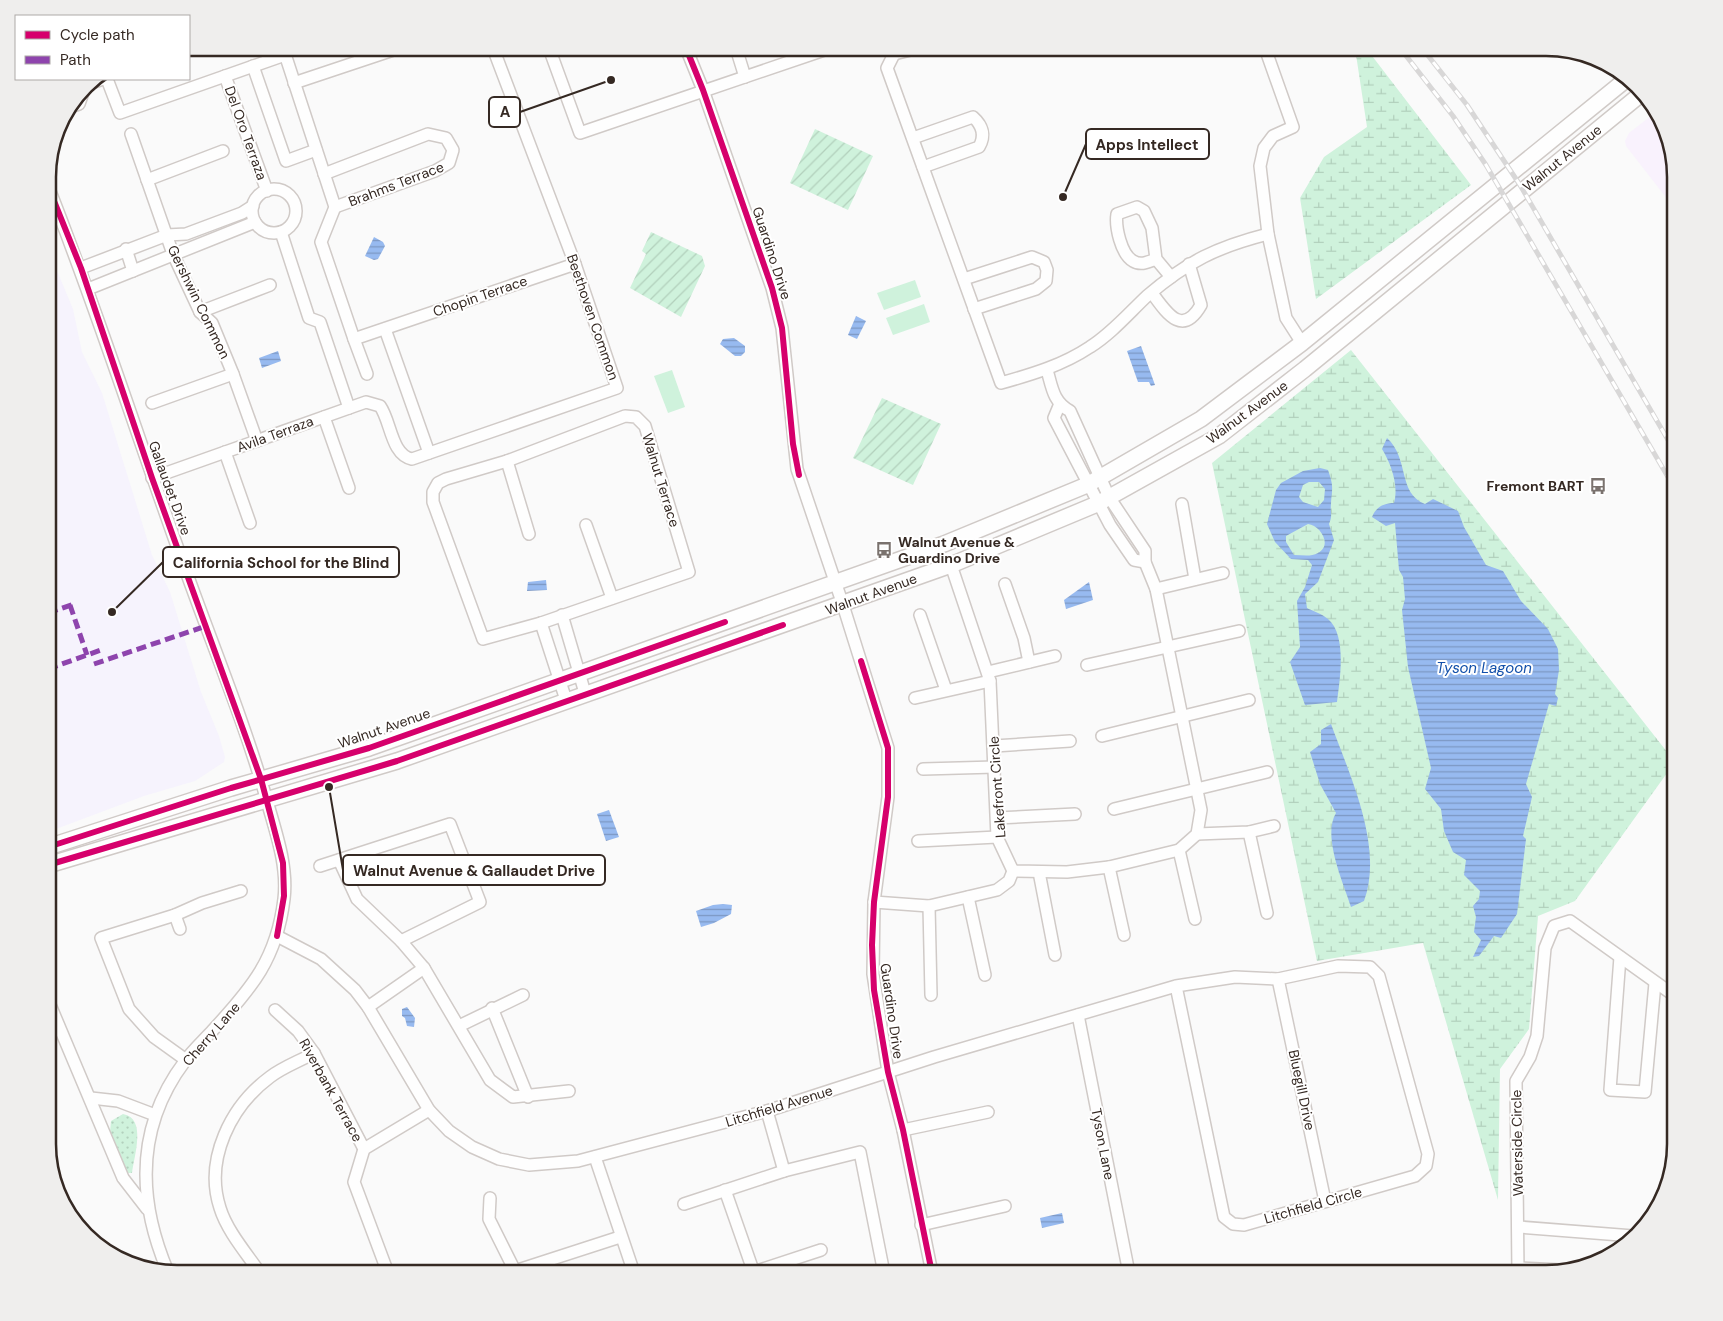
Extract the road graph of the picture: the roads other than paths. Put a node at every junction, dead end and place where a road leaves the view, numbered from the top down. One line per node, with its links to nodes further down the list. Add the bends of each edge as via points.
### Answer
1 (274, 56): 11 (street)
2 (286, 56): 16 (street)
3 (376, 56): 16 (street)
4 (496, 56): 37 (street, Beethoven Common)
5 (552, 56): 17 (street, via 580,133)
6 (689, 56): 17 (street, Guardino Drive)
7 (738, 56): 13 (street)
8 (807, 56): 13 (street)
9 (893, 56): 20 (street, via 887,68)
10 (1268, 56): 32 (street, via 1293,127 1273,136 1264,148 1260,166)
11 (253, 66): 12 (street); 21 (street, via 286,161)
12 (226, 76): 14 (street, via 120,113); 26 (street, Del Oro Terraza)
13 (745, 77): 17 (street)
14 (107, 80)
15 (1621, 83): 50 (main road, Walnut Avenue)
16 (294, 84): 21 (street)
17 (703, 90): 73 (street, Guardino Drive, via 772,288 782,328 797,469)
18 (1636, 98): 65 (main road, Walnut Avenue, via 1219,436)
19 (131, 134): 25 (street, Gershwin Common)
20 (913, 138): 23 (street); 23 (street, via 973,118 983,132 980,147)
21 (316, 150): 24 (street)
22 (223, 151): 25 (street)
23 (923, 167): 42 (street)
24 (324, 174): 28 (street); 28 (street, Brahms Terrace, via 428,134 446,138 453,150 449,163 435,171)
25 (146, 180): 33 (street, Gershwin Common)
26 (267, 191): 27 (street, via 256,199); 31 (street, via 287,194 295,204 292,224)
27 (253, 206): 30 (street); 33 (street, via 186,234)
28 (335, 207): 49 (street, via 321,242)
29 (57, 208): 39 (street, Gallaudet Drive)
30 (255, 222): 31 (street, via 266,232); 35 (street)
31 (281, 232): 56 (street, via 309,318 320,322)
32 (1268, 234): 38 (street, via 1212,251); 50 (street, via 1286,318)
33 (167, 235): 34 (street); 35 (street, Gershwin Common)
34 (126, 249): 39 (street); 40 (street)
35 (173, 254): 40 (street); 47 (street, Gershwin Common)
36 (1156, 259): 36 (street, via 1143,264 1133,261 1115,223 1117,214 1137,207 1144,211 1152,228); 41 (street)
37 (575, 264): 48 (street, Chopin Terrace); 60 (street, Beethoven Common, via 617,388)
38 (1189, 264): 41 (street); 45 (street, via 1201,305 1188,320 1181,322 1168,316)
39 (81, 268): 44 (street, Gallaudet Drive)
40 (133, 271): 44 (street)
41 (1172, 277): 45 (street)
42 (964, 279): 46 (street); 46 (street, via 1032,257 1044,262 1047,270 1046,281 1036,289)
43 (270, 285): 47 (street)
44 (88, 289): 62 (street, Gallaudet Drive)
45 (1152, 293): 51 (street, via 1092,346)
46 (974, 308): 51 (street, via 1002,383)
47 (200, 312): 52 (street, Gershwin Common, via 212,323)
48 (385, 329): 49 (street); 60 (street)
49 (354, 339): 53 (street)
50 (1302, 343): 63 (main road, Walnut Avenue, via 1201,419)
51 (1047, 370): 55 (street)
52 (233, 374): 54 (street); 58 (street, Gershwin Common)
53 (366, 374)
54 (152, 402)
55 (1059, 406): 63 (street, via 1070,411); 63 (street, via 1054,418)
56 (349, 408): 57 (street, Avila Terraza); 60 (street, Avila Terraza, via 366,402 380,406 400,452 406,458)
57 (324, 417): 58 (street, Avila Terraza); 64 (street, Avila Terraza)
58 (257, 441): 59 (street, Avila Terraza)
59 (226, 452): 62 (street, Avila Terraza); 67 (street, Avila Terraza)
60 (429, 453)
61 (507, 461): 69 (street); 76 (street, Walnut Terrace, via 625,416 641,421 689,572); 80 (street, Walnut Terrace, via 438,483 433,492 434,502 483,640)
62 (152, 478): 101 (street, Gallaudet Drive)
63 (1093, 481): 65 (street); 73 (main road, Walnut Avenue, via 944,544)
64 (349, 488)
65 (1103, 501): 70 (main road, Walnut Avenue); 75 (street, via 1129,554 1134,560 1145,562)
66 (1182, 504): 72 (street)
67 (250, 523)
68 (586, 526): 76 (street)
69 (529, 534)
70 (951, 565): 77 (main road, Walnut Avenue); 87 (street, Lakefront Circle)
71 (1223, 573): 72 (street)
72 (1195, 579): 75 (street)
73 (836, 582): 77 (street, Guardino Drive); 86 (main road, Walnut Avenue)
74 (1005, 584): 84 (street, via 1024,638)
75 (1156, 589): 82 (street)
76 (612, 598): 78 (street, Walnut Terrace)
77 (843, 604): 90 (main road, Walnut Avenue); 122 (street, Guardino Drive, via 888,748 888,797)
78 (562, 615): 80 (street, Walnut Terrace); 86 (street)
79 (920, 615): 89 (street)
80 (541, 622): 88 (street)
81 (1239, 631): 82 (street)
82 (1167, 647): 85 (street); 94 (street)
83 (1055, 656): 84 (street)
84 (1028, 662): 87 (street)
85 (1087, 665)
86 (579, 673): 88 (main road, Walnut Avenue); 90 (street)
87 (989, 676): 89 (street); 97 (street, Lakefront Circle)
88 (560, 680): 92 (street); 101 (main road, Walnut Avenue, via 369,748)
89 (946, 690): 91 (street)
90 (585, 693): 92 (main road, Walnut Avenue)
91 (915, 698)
92 (566, 700): 103 (main road, Walnut Avenue, via 397,760)
93 (1249, 700): 94 (street)
94 (1181, 717): 95 (street); 102 (street)
95 (1102, 736)
96 (1070, 741): 97 (street)
97 (994, 746): 98 (street, Lakefront Circle)
98 (995, 767): 99 (street); 106 (street, Lakefront Circle)
99 (923, 769)
100 (1267, 772): 102 (street)
101 (261, 779): 103 (street, Gallaudet Drive); 112 (main road, Walnut Avenue)
102 (1196, 788): 104 (street); 109 (street, via 1201,810)
103 (266, 798): 115 (main road, Walnut Avenue); 129 (street, Cherry Lane, via 285,880)
104 (1114, 809)
105 (1075, 814): 106 (street)
106 (997, 818): 110 (street, Lakefront Circle)
107 (1274, 826): 108 (street)
108 (1249, 832): 109 (street); 124 (street)
109 (1197, 834): 113 (street)
110 (997, 837): 111 (street); 118 (street, Lakefront Circle)
111 (918, 841)
112 (57, 844)
113 (1179, 850): 117 (street); 126 (street)
114 (339, 860): 116 (street); 130 (street, via 357,899); 130 (street, via 450,824 480,902)
115 (57, 862)
116 (320, 866)
117 (1108, 867): 119 (street); 128 (street)
118 (1013, 871): 119 (street); 121 (street, via 1009,881 997,890)
119 (1039, 872): 131 (street)
120 (241, 891): 125 (street)
121 (968, 897): 123 (street); 135 (street)
122 (874, 902): 123 (street); 150 (street, Guardino Drive, via 873,974)
123 (929, 906): 141 (street)
124 (1267, 913)
125 (175, 915): 127 (street); 149 (street, via 101,938 129,1009 154,1037)
126 (1195, 919)
127 (180, 929)
128 (1124, 935)
129 (277, 936): 142 (street, Litchfield Avenue, via 321,959 342,976); 149 (street, Cherry Lane, via 270,955 247,993)
130 (400, 941): 134 (street)
131 (1054, 955)
132 (1620, 957): 137 (street, Waterside Circle); 137 (street, via 1610,1090 1645,1092); 169 (street, Waterside Circle, via 1570,921 1554,926 1545,948 1537,1036 1530,1057 1516,1081)
133 (1370, 967): 136 (street, Litchfield Avenue, via 1338,966); 164 (street, Litchfield Circle, via 1379,976 1428,1154 1426,1166 1415,1176)
134 (424, 968): 142 (street); 147 (street)
135 (985, 975)
136 (1278, 979): 138 (street, Litchfield Avenue, via 1235,977); 164 (street, Bluegill Drive)
137 (1655, 983): 139 (street, Waterside Circle)
138 (1176, 986): 145 (street, Litchfield Avenue); 164 (street, Litchfield Circle, via 1224,1217 1233,1224 1244,1225)
139 (1667, 990)
140 (523, 995): 143 (street)
141 (931, 995)
142 (368, 1007): 154 (street, Litchfield Avenue)
143 (492, 1008): 147 (street); 152 (street)
144 (276, 1010): 148 (street, Riverbank Terrace, via 298,1031)
145 (1078, 1015): 150 (street, Litchfield Avenue); 183 (street, Tyson Lane)
146 (57, 1021): 153 (street)
147 (459, 1026): 152 (street, via 490,1080 513,1097)
148 (314, 1053): 159 (street, Riverbank Terrace); 174 (street, via 270,1077 240,1105 223,1136 215,1171 220,1208)
149 (186, 1060): 157 (street, Cherry Lane)
150 (888, 1072): 155 (street, Litchfield Avenue); 158 (street, Guardino Drive)
151 (569, 1091): 152 (street)
152 (528, 1097)
153 (91, 1098): 157 (street, via 118,1100); 167 (street, via 123,1178)
154 (429, 1110): 159 (street); 160 (street, Litchfield Avenue, via 449,1131 472,1147 499,1159 529,1165)
155 (767, 1111): 160 (street, Litchfield Avenue); 161 (street)
156 (988, 1112): 158 (street)
157 (155, 1115): 167 (street, Cherry Lane, via 146,1162)
158 (903, 1130): 168 (street, Guardino Drive)
159 (364, 1149): 175 (street, via 354,1182)
160 (595, 1157): 171 (street)
161 (784, 1171): 162 (street); 181 (street, via 860,1152)
162 (725, 1190): 165 (street); 179 (street)
163 (490, 1198): 176 (street, via 489,1219)
164 (1325, 1201)
165 (684, 1204)
166 (1005, 1206): 168 (street)
167 (147, 1209): 173 (street, Cherry Lane)
168 (921, 1224): 182 (street, Guardino Drive)
169 (1519, 1227): 170 (street); 184 (street, Waterside Circle)
170 (1624, 1235)
171 (620, 1237): 177 (street); 178 (street)
172 (821, 1250): 180 (street)
173 (162, 1264)
174 (254, 1265)
175 (385, 1265)
176 (512, 1265)
177 (536, 1265)
178 (631, 1265)
179 (751, 1265)
180 (777, 1265)
181 (882, 1265)
182 (930, 1265)
183 (1127, 1265)
184 (1518, 1265)

